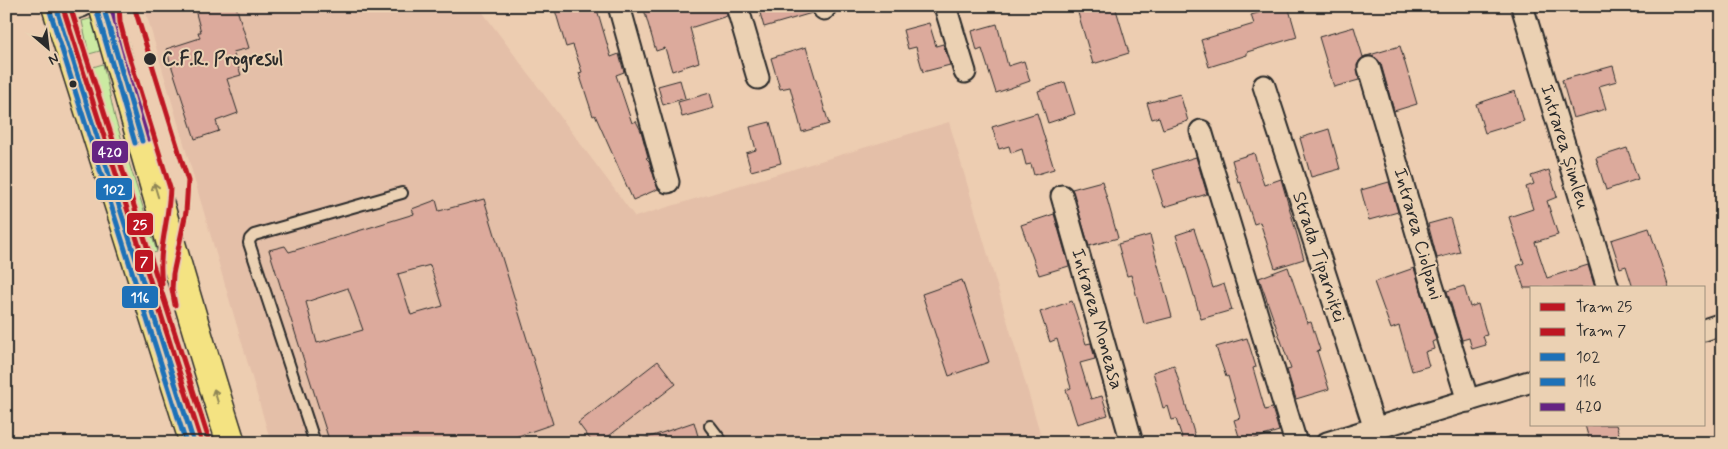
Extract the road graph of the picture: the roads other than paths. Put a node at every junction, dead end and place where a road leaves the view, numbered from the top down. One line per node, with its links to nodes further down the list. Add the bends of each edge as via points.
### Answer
1 (103, 6): 16 (main road, one-way to 1)
2 (619, 6): 12 (street)
3 (737, 6): 9 (street)
4 (945, 6): 8 (street)
5 (1522, 6): 15 (street, Intrarea Șimleu)
6 (65, 9): 17 (main road, via 78,81)
7 (1369, 68): 21 (street, Intrarea Ciolpani)
8 (965, 72)
9 (758, 78)
10 (1264, 86): 23 (street, Strada Tiparniței)
11 (1201, 131): 29 (street)
12 (668, 182)
13 (402, 193): 26 (lane, via 254,235 250,239)
14 (1062, 196): 28 (street, Intrarea Moneasa)
15 (1607, 286)
16 (186, 299): 17 (main road); 25 (main road, one-way to 16)
17 (153, 311): 24 (main road)
18 (1722, 324): 19 (street)
19 (1706, 329)
20 (1530, 382): 21 (street)
21 (1468, 400): 23 (street)
22 (710, 426): 27 (lane)
23 (1374, 429): 30 (street)
24 (194, 443)
25 (231, 443)
26 (315, 443)
27 (722, 443)
28 (1132, 443)
29 (1296, 443)
30 (1327, 443)

